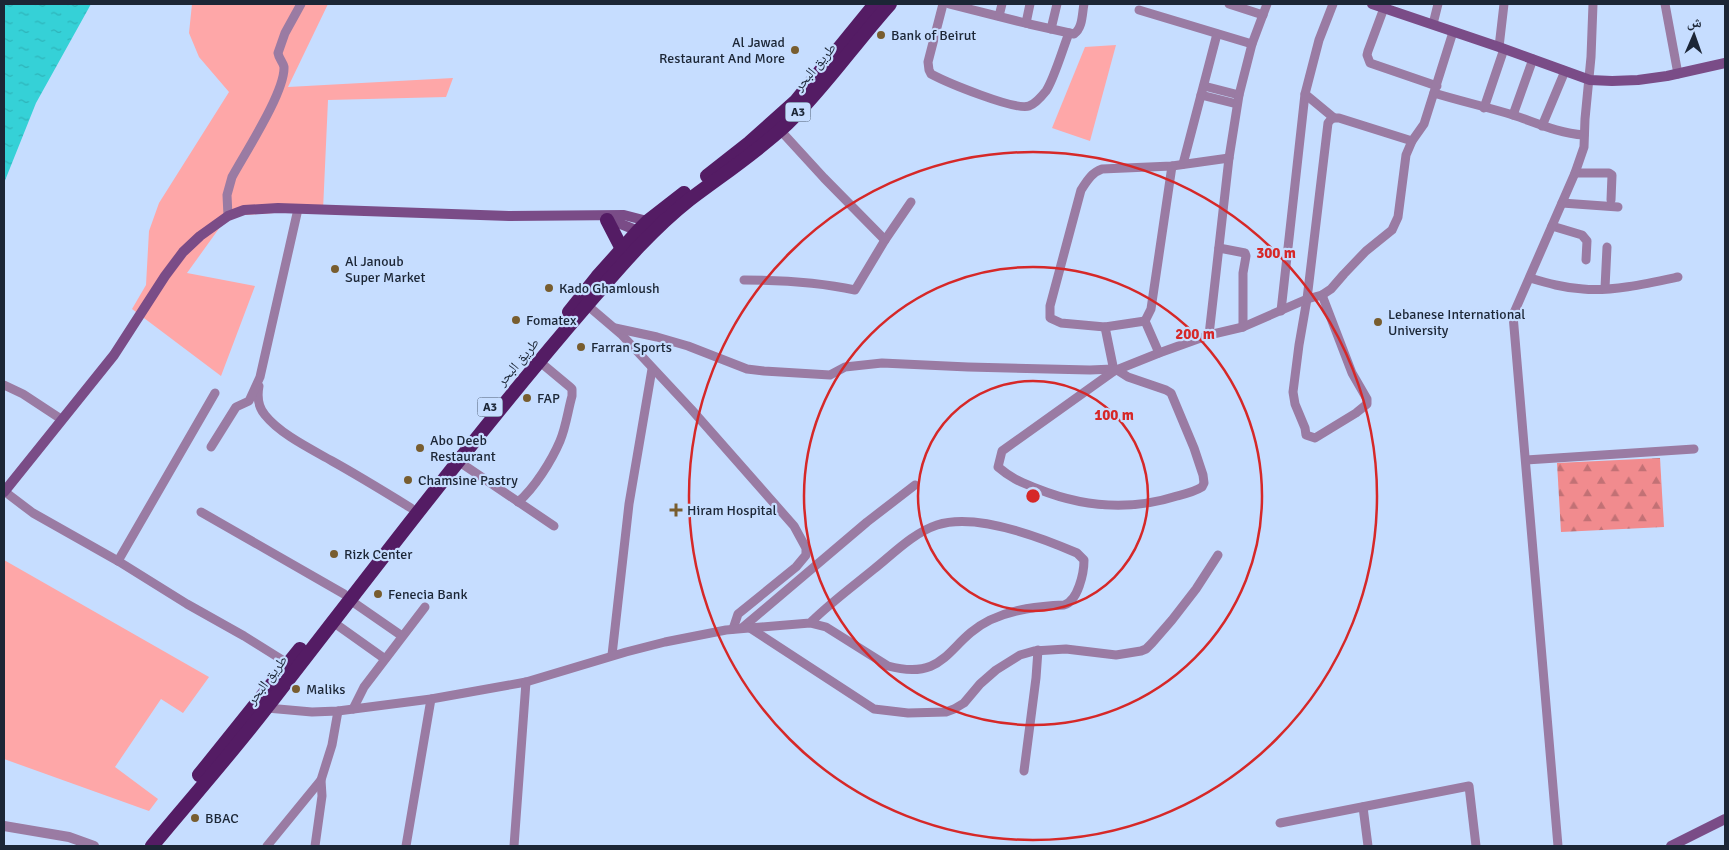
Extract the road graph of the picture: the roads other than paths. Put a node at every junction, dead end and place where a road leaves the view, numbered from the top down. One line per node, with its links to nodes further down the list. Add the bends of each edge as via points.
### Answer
1 (300, 4): 56 (street, via 278,53 283,64 281,82 228,188)
2 (875, 4): 59 (highway, طريق البحر / A3, via 796,101)
3 (890, 4): 44 (highway, طريق البحر / A3)
4 (943, 4): 27 (street, via 928,62 931,74 1016,106 1032,105 1048,89)
5 (949, 4): 18 (street)
6 (1002, 4): 22 (street)
7 (1030, 4): 23 (street)
8 (1057, 4): 25 (street)
9 (1084, 4): 27 (street, via 1078,32)
10 (1229, 4): 21 (street)
11 (1267, 4): 21 (street)
12 (1333, 4): 38 (street)
13 (1372, 4): 19 (main road)
14 (1438, 4): 24 (street)
15 (1504, 4): 30 (street)
16 (1593, 4): 35 (street)
17 (1665, 4): 34 (street)
18 (977, 7): 22 (street)
19 (1384, 8): 24 (main road); 36 (street, via 1368,51 1370,63)
20 (1139, 10): 28 (street)
21 (1263, 15): 29 (street)
22 (999, 16): 23 (street)
23 (1026, 23): 25 (street)
24 (1433, 24): 26 (main road)
25 (1051, 29): 27 (street)
26 (1453, 32): 30 (main road); 36 (street)
27 (1069, 33)
28 (1217, 34): 29 (street); 37 (street)
29 (1252, 44): 39 (street)
30 (1502, 48): 31 (main road); 40 (street)
31 (1533, 60): 33 (main road); 41 (street)
32 (1725, 63): 34 (main road)
33 (1565, 71): 35 (main road); 43 (street)
34 (1678, 74): 35 (main road, via 1612,82)
35 (1590, 80): 45 (street)
36 (1436, 89): 40 (street); 46 (street, via 1424,124)
37 (1202, 91): 39 (street); 48 (street)
38 (1304, 94): 42 (street); 72 (street)
39 (1238, 99): 47 (street)
40 (1484, 108): 41 (street)
41 (1513, 115): 43 (street)
42 (1334, 118): 46 (street); 70 (street, via 1328,123)
43 (1542, 126): 45 (street)
44 (780, 130): 59 (highway, طريق البحر / A3); 60 (street)
45 (1584, 135): 50 (street, via 1584,147)
46 (1412, 141): 69 (street, via 1406,155 1395,225)
47 (1229, 158): 48 (street); 62 (street)
48 (1183, 164): 49 (street)
49 (1172, 166): 73 (street, via 1152,308); 76 (street, via 1102,169 1089,178 1082,190 1049,313 1053,321)
50 (1575, 173): 51 (street, via 1612,175); 53 (street)
51 (1611, 200)
52 (911, 202): 60 (street)
53 (1562, 203): 54 (street); 58 (street)
54 (1618, 207)
55 (298, 209): 56 (main road, via 258,208); 57 (main road); 82 (street)
56 (228, 216): 85 (main road, via 183,252 114,355)
57 (605, 218): 59 (main road, via 624,215); 63 (highway)
58 (1552, 226): 64 (street, via 1582,235 1587,241); 66 (street)
59 (649, 228): 63 (highway, طريق البحر / A3); 71 (highway, طريق البحر / A3)
60 (885, 240): 67 (street, via 855,290 805,282)
61 (1607, 247): 68 (street)
62 (1219, 248): 74 (street, via 1245,253 1246,256); 77 (street)
63 (622, 249): 93 (highway, طريق البحر / A3, via 502,392)
64 (1586, 260)
65 (1678, 277): 68 (street)
66 (1530, 278): 68 (street, via 1585,290); 88 (street, via 1513,315)
67 (744, 280)
68 (1606, 288)
69 (1322, 295): 70 (street); 70 (street, via 1367,404 1315,438 1306,436 1293,398)
70 (1307, 299): 72 (street)
71 (587, 305): 75 (street); 79 (highway, طريق البحر / A3)
72 (1281, 311): 74 (street)
73 (1145, 321): 76 (street); 78 (street)
74 (1243, 327): 77 (street)
75 (615, 328): 80 (street); 81 (street, via 657,337 748,369 764,371 830,375 845,367 882,363)
76 (1105, 328): 81 (street)
77 (1209, 335): 78 (street)
78 (1159, 353): 81 (street)
79 (540, 362): 89 (highway, طريق البحر / A3); 92 (street, via 570,386 572,396 560,441 529,491)
80 (652, 369): 102 (street, via 788,519 806,548 806,555 796,567 738,614); 105 (street, via 629,504)
81 (1115, 370): 81 (street, via 1002,450 998,467 1012,479 1051,494 1094,505 1160,502 1202,487 1204,479 1200,466 1171,394)
82 (260, 377): 86 (street, via 249,401 236,407); 93 (street, via 259,403 272,423)
83 (4, 385): 85 (street)
84 (215, 393): 97 (street)
85 (61, 419): 91 (main road)
86 (211, 447)
87 (1694, 449): 88 (street)
88 (1526, 460): 128 (street)
89 (458, 461): 92 (street); 98 (highway, طريق البحر / A3)
90 (915, 485): 102 (street)
91 (4, 492): 97 (street, via 33,514)
92 (518, 502): 95 (street)
93 (412, 508): 98 (highway, طريق البحر / A3, via 373,555)
94 (201, 512): 98 (street)
95 (554, 526)
96 (1218, 555): 104 (street, via 1196,589 1146,649 1116,655 1066,649)
97 (118, 561): 107 (street)
98 (347, 597): 100 (highway, طريق البحر / A3); 103 (street); 107 (highway, طريق البحر / A3)
99 (425, 607): 103 (street)
100 (332, 622): 106 (street); 107 (highway, طريق البحر / A3)
101 (810, 623): 101 (street, via 826,627 888,666 926,669 940,663 989,621 1032,607 1069,604 1076,594 1084,560 1077,553 1020,531 960,522 936,525 905,544); 102 (street)
102 (742, 629): 104 (street, via 874,709 908,713 939,713 954,709 996,670 1020,655); 105 (street)
103 (402, 636): 106 (street)
104 (1038, 650): 113 (street)
105 (612, 655): 108 (street)
106 (385, 658): 111 (street, via 364,686)
107 (292, 666): 110 (highway, طريق البحر / A3); 120 (highway, طريق البحر / A3)
108 (526, 682): 109 (street); 125 (street)
109 (431, 698): 111 (street); 124 (street)
110 (267, 708): 112 (street); 121 (highway, طريق البحر / A3)
111 (353, 709): 112 (street)
112 (338, 711): 114 (street)
113 (1024, 771)
114 (321, 780): 122 (street); 123 (street)
115 (1364, 807): 117 (street); 126 (street); 127 (street, via 1469,786)
116 (1725, 819): 129 (main road)
117 (1280, 823)
118 (4, 826): 119 (street, via 69,837)
119 (94, 846)
120 (141, 846)
121 (152, 846)
122 (267, 846)
123 (315, 846)
124 (406, 846)
125 (514, 846)
126 (1368, 846)
127 (1476, 846)
128 (1558, 846)
129 (1671, 846)

